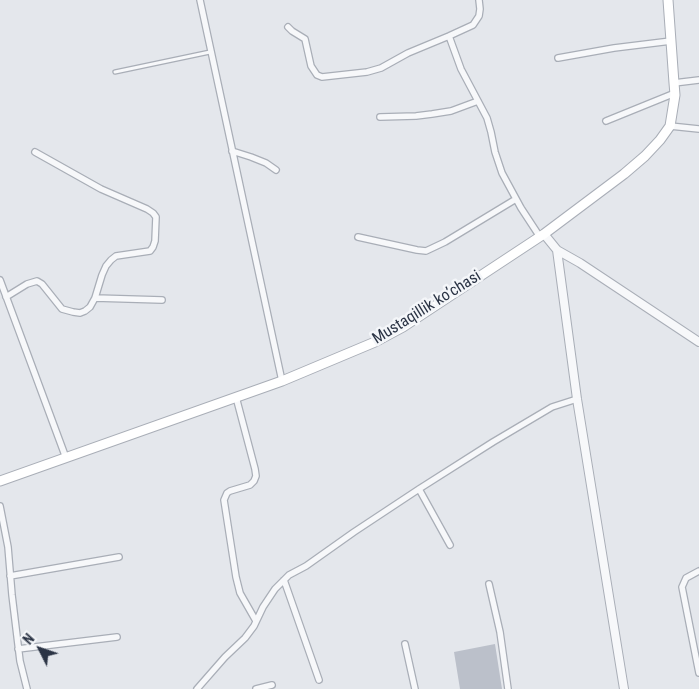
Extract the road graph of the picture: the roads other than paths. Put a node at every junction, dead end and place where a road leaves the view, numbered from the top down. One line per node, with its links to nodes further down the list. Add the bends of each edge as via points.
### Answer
1 (200, 0): 7 (street)
2 (479, 0): 5 (street, via 477,21)
3 (668, 0): 6 (main road)
4 (288, 27): 5 (street, via 306,38 311,66 317,75 322,76 381,68)
5 (449, 36): 12 (street)
6 (671, 41): 8 (street); 11 (main road)
7 (211, 52): 9 (lane); 17 (street)
8 (558, 58)
9 (116, 72)
10 (699, 80): 11 (street)
11 (674, 88): 14 (street); 15 (main road)
12 (478, 101): 13 (street, via 441,113); 20 (street, via 492,132 502,173)
13 (380, 117)
14 (606, 121)
15 (670, 126): 16 (street); 21 (main road, Mustaqillik ko’chasi, via 645,156 624,174)
16 (699, 129)
17 (232, 151): 19 (street); 29 (street)
18 (35, 152): 26 (street, via 101,189 155,214 156,241 153,247 111,260)
19 (276, 170)
20 (516, 199): 21 (street); 22 (street, via 426,251)
21 (542, 235): 23 (street); 29 (main road, Mustaqillik ko’chasi, via 403,327)
22 (358, 237)
23 (556, 250): 28 (street); 31 (street)
24 (0, 280): 25 (street)
25 (6, 297): 26 (street, via 27,284 37,282 62,309 68,311 85,311); 32 (street)
26 (95, 298): 27 (street)
27 (162, 300)
28 (699, 342)
29 (282, 381): 30 (main road, Mustaqillik ko’chasi)
30 (236, 397): 32 (main road, Mustaqillik ko’chasi); 42 (street, via 256,476 250,485 230,490 224,500 240,593)
31 (577, 399): 34 (street, via 552,407); 54 (street)
32 (66, 458): 33 (main road, Mustaqillik ko’chasi)
33 (0, 481)
34 (419, 489): 36 (street); 40 (street)
35 (0, 506): 39 (street)
36 (450, 545)
37 (119, 558): 39 (street)
38 (699, 571): 46 (street, via 686,578 682,587)
39 (10, 576): 45 (street)
40 (284, 580): 42 (street); 47 (street)
41 (489, 584): 53 (street)
42 (256, 621): 50 (street, via 245,638)
43 (117, 637): 45 (street)
44 (405, 644): 52 (street)
45 (18, 649): 49 (street)
46 (699, 673)
47 (318, 680)
48 (272, 685): 51 (street)
49 (27, 689)
50 (197, 689)
51 (256, 689)
52 (415, 689)
53 (508, 689)
54 (624, 689)

